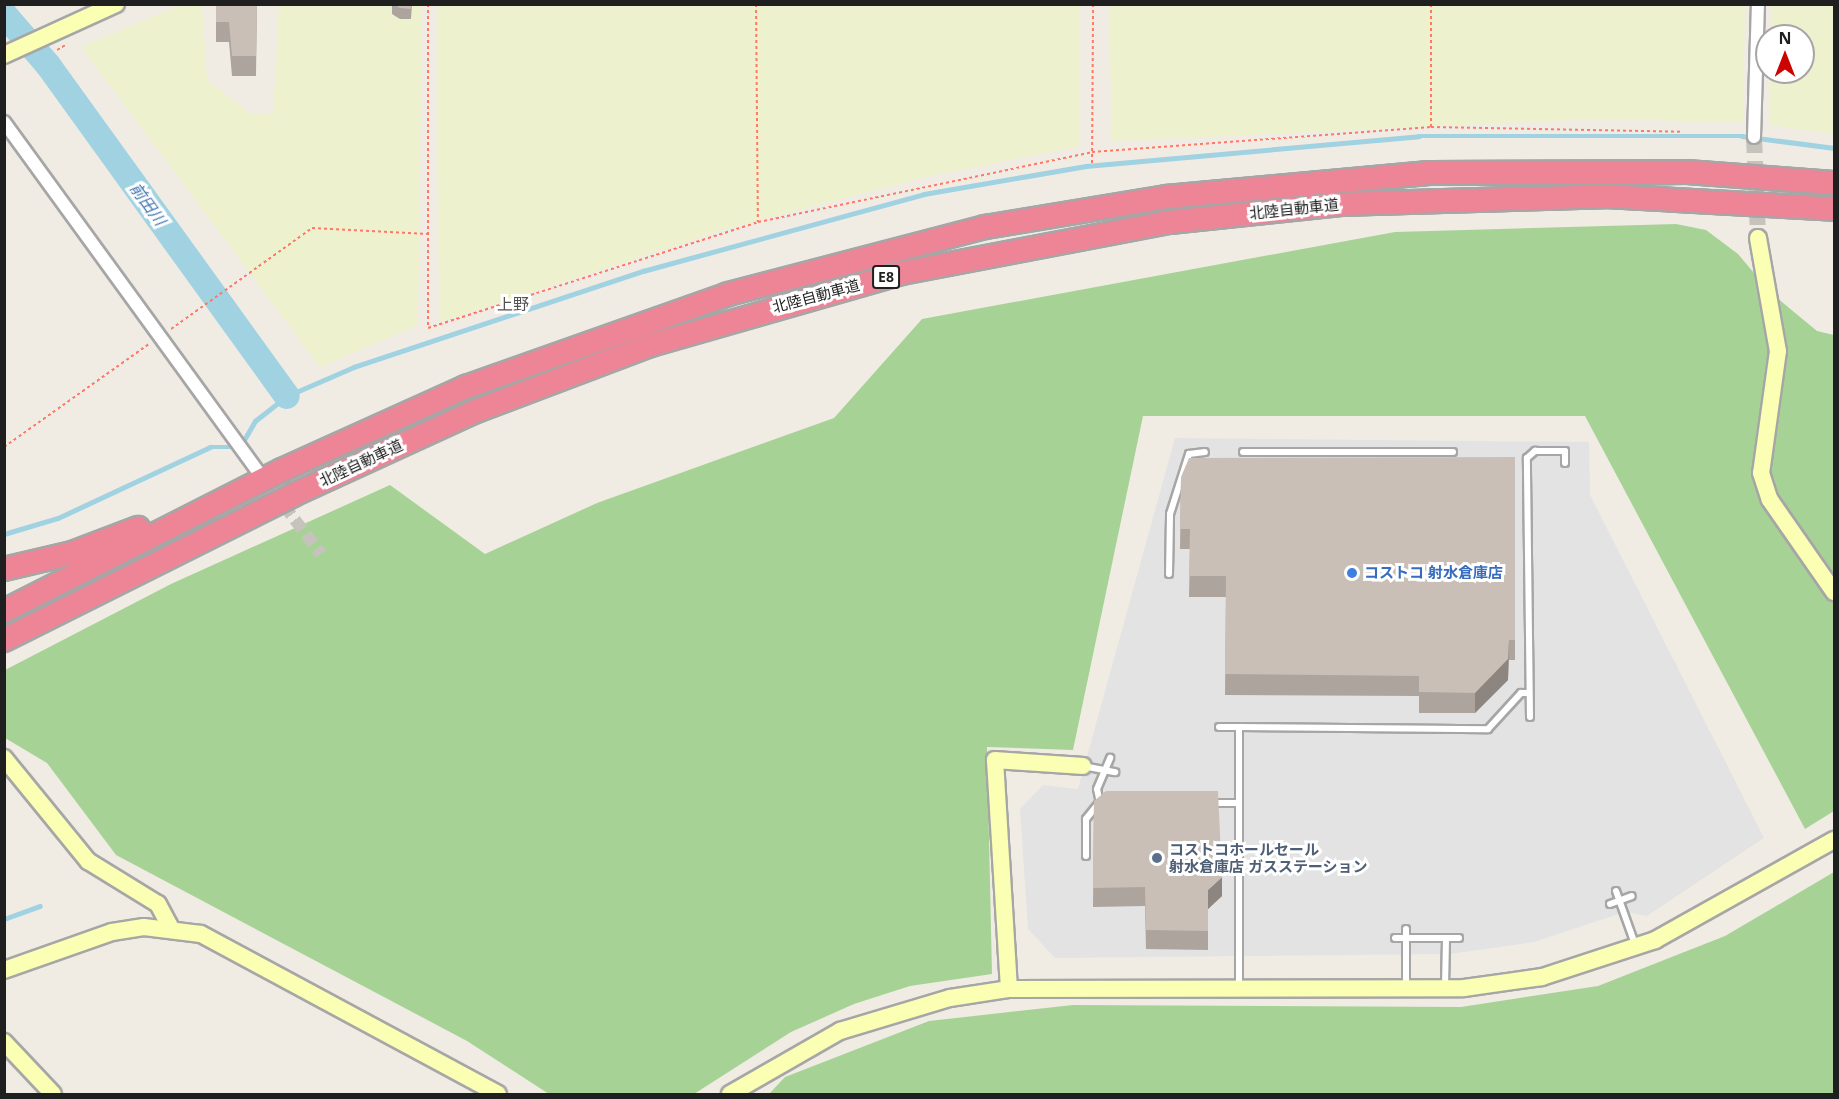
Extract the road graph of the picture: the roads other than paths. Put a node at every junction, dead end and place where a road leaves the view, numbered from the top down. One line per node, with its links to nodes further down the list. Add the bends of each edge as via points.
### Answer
1 (1758, 4): 5 (street)
2 (104, 6): 3 (street)
3 (8, 53)
4 (4, 122): 14 (street, via 163,334)
5 (1754, 137)
6 (1834, 183): 9 (highway, 北陸自動車道 / E8, via 1687,172 1521,170 1339,178 1154,198 985,227 820,268 650,319)
7 (1834, 209): 19 (highway, 北陸自動車道 / E8, via 1605,196 1341,204 1158,224 902,273 651,345 476,411)
8 (1758, 238): 17 (street, via 1778,351 1761,473 1770,500)
9 (466, 387): 15 (highway, via 402,409 114,538); 18 (highway, 北陸自動車道 / E8, via 282,470)
10 (1205, 452): 16 (lane, via 1189,454 1170,514)
11 (1243, 452): 12 (lane)
12 (1453, 452)
13 (1565, 463): 22 (lane, via 1565,451 1535,451 1527,458)
14 (258, 471)
15 (4, 569)
16 (1169, 574)
17 (1834, 592)
18 (4, 611)
19 (62, 611): 20 (highway, 北陸自動車道 / E8); 21 (highway)
20 (4, 640)
21 (4, 646)
22 (1529, 693): 23 (lane); 25 (lane, via 1521,693 1488,729)
23 (1530, 717)
24 (1219, 727): 25 (lane)
25 (1239, 727): 31 (lane)
26 (4, 758): 41 (street, via 88,861 158,904)
27 (1110, 758): 29 (lane)
28 (1083, 766): 29 (lane); 51 (street, via 995,760)
29 (1106, 770): 30 (lane); 34 (lane, via 1097,789)
30 (1115, 772)
31 (1239, 802): 33 (lane); 49 (lane)
32 (1110, 803): 34 (lane)
33 (1204, 803)
34 (1098, 804): 36 (lane, via 1086,819)
35 (1834, 840): 47 (street)
36 (1086, 856)
37 (1616, 891): 39 (lane)
38 (1632, 896): 39 (lane)
39 (1620, 900): 40 (lane); 47 (lane)
40 (1610, 904)
41 (171, 928): 48 (street, via 112,932); 55 (street, via 229,946)
42 (1406, 929): 44 (lane)
43 (1395, 938): 44 (lane)
44 (1406, 938): 45 (lane); 52 (lane)
45 (1446, 938): 46 (lane); 50 (lane)
46 (1459, 938)
47 (1636, 947): 50 (street, via 1542,977)
48 (4, 970)
49 (1239, 987): 51 (street); 52 (street)
50 (1445, 988): 52 (street)
51 (1009, 989): 56 (street, via 950,998 840,1030)
52 (1406, 989)
53 (4, 1042): 54 (street)
54 (53, 1095)
55 (498, 1095)
56 (730, 1095)

